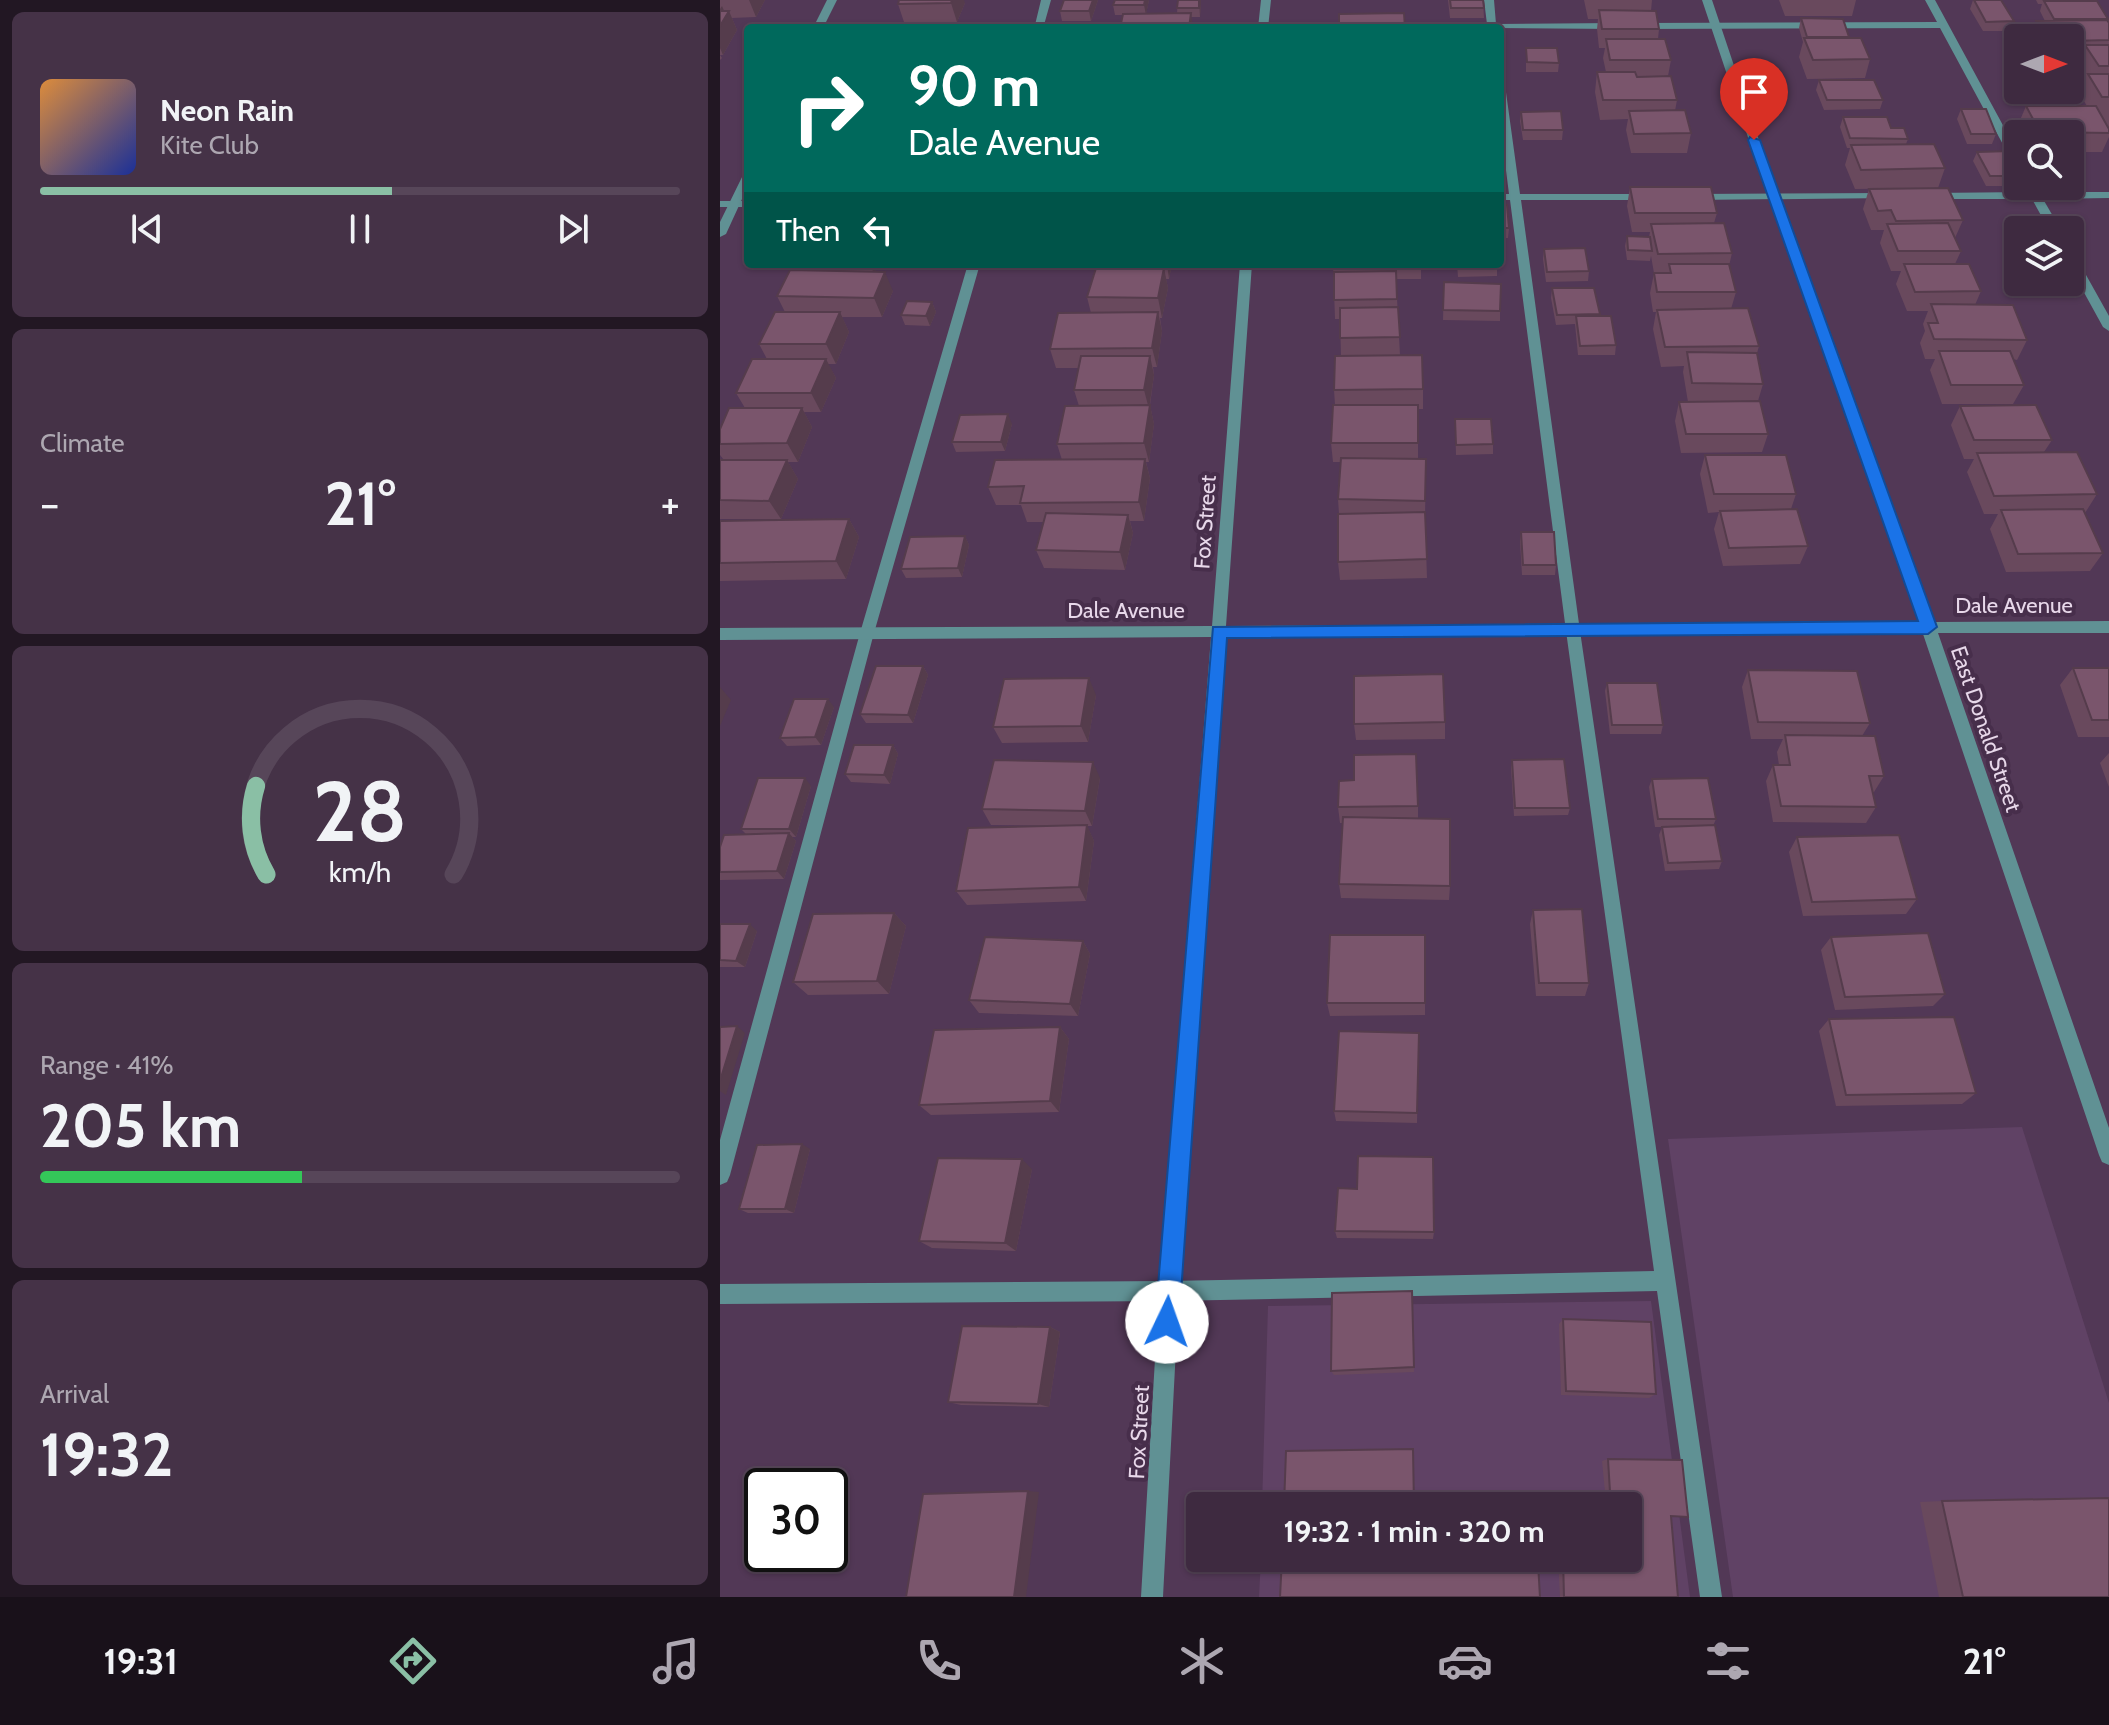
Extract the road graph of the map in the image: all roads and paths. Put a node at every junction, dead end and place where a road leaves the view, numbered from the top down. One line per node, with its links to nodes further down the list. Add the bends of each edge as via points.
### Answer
1 (832, 0): 7 (street)
2 (1046, 0): 8 (street)
3 (1266, 0): 9 (street)
4 (1489, 0): 10 (street)
5 (1707, 0): 12 (street, East Donald Street)
6 (1930, 0): 11 (street)
7 (820, 24)
8 (1040, 24)
9 (1263, 24)
10 (1492, 24)
11 (1944, 25): 12 (street); 14 (street)
12 (1715, 26): 13 (street); 25 (street, East Donald Street)
13 (1504, 27)
14 (2004, 137)
15 (1504, 141): 22 (street)
16 (744, 183): 27 (street)
17 (2004, 192): 21 (street)
18 (2084, 194): 19 (street)
19 (2109, 195)
20 (1897, 196): 25 (street)
21 (1912, 196)
22 (1508, 197): 23 (street); 36 (street)
23 (1667, 197)
24 (1682, 197): 25 (street)
25 (1773, 197): 34 (street, East Donald Street)
26 (720, 204): 27 (street)
27 (734, 204): 28 (street); 29 (street)
28 (744, 204)
29 (720, 234)
30 (973, 268): 38 (street)
31 (1246, 268): 37 (street, Fox Street)
32 (2084, 282): 33 (street)
33 (2109, 327)
34 (1928, 627): 35 (street, Dale Avenue); 36 (street, Dale Avenue); 40 (street, East Donald Street)
35 (2109, 627)
36 (1573, 631): 37 (street, Dale Avenue); 42 (street)
37 (1219, 632): 38 (street, Dale Avenue); 43 (street, Fox Street)
38 (867, 633): 39 (street, Dale Avenue); 41 (street)
39 (720, 634)
40 (2109, 1155)
41 (720, 1175)
42 (1666, 1281): 43 (street); 46 (street)
43 (1169, 1291): 44 (street); 45 (street, Fox Street)
44 (720, 1294)
45 (1152, 1597)
46 (1711, 1597)

